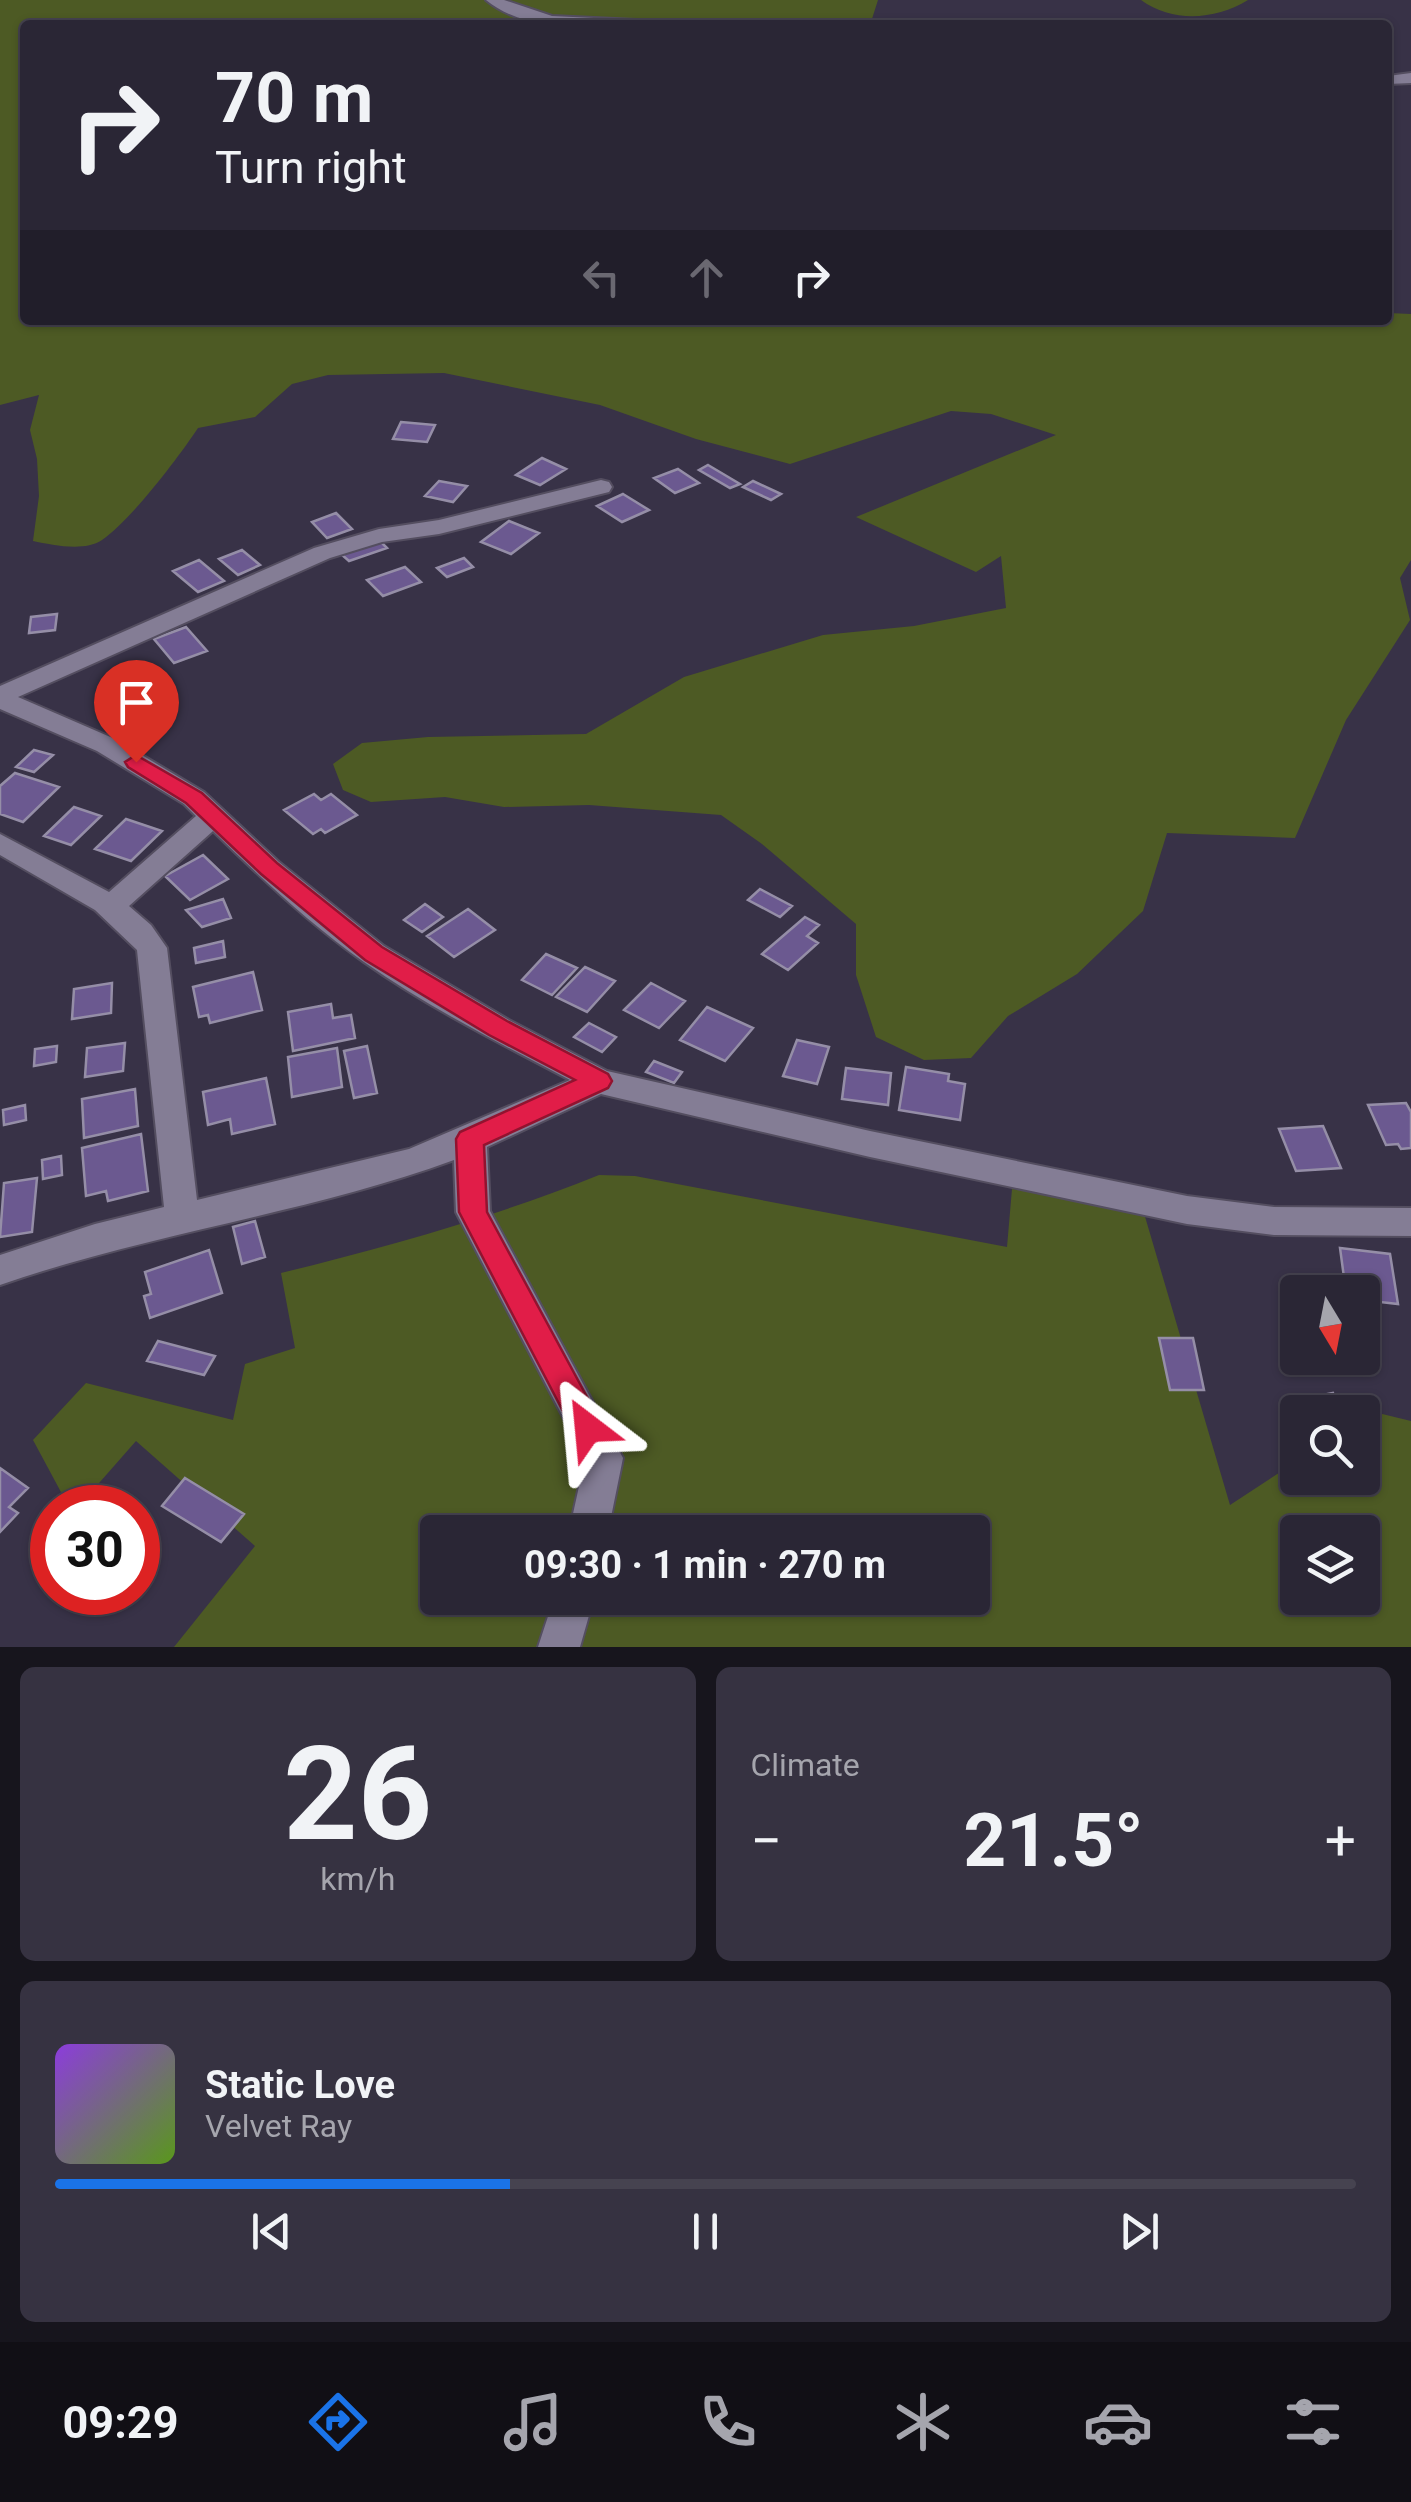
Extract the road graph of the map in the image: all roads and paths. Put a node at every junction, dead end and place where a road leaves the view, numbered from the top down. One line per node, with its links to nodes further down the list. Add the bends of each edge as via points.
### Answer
1 (493, 0): 2 (street, via 512,12)
2 (554, 20)
3 (601, 487): 4 (street, via 322,554)
4 (0, 697): 5 (street, via 106,744)
5 (214, 814): 7 (street); 8 (street, via 374,954)
6 (0, 843): 7 (street)
7 (109, 908): 10 (street, via 144,935 156,964)
8 (599, 1081): 9 (street); 11 (street, via 1187,1210 1274,1221)
9 (470, 1139): 10 (street, via 389,1169); 13 (street, via 473,1212 604,1458)
10 (182, 1216): 12 (street)
11 (1411, 1222)
12 (0, 1270)
13 (592, 1515)
14 (568, 1615): 15 (street)
15 (558, 1647)

